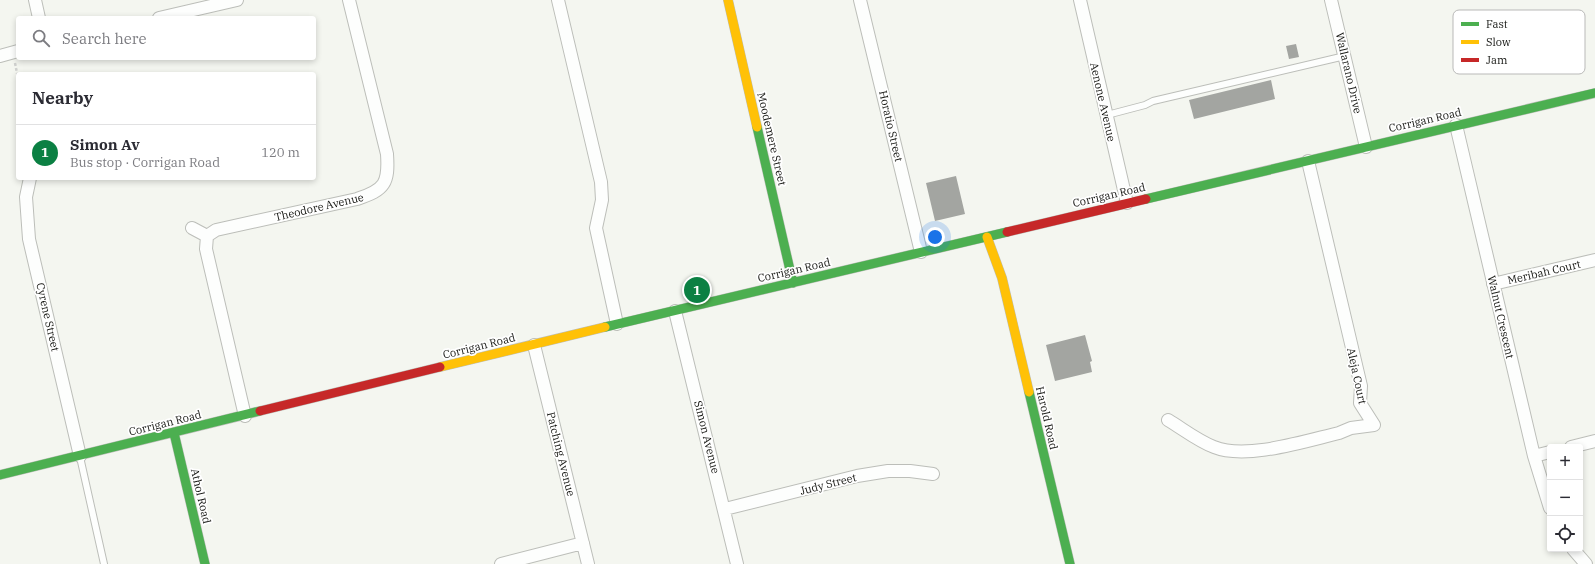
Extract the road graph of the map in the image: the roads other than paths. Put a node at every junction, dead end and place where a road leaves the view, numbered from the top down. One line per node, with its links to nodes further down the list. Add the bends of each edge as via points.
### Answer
1 (35, 0): 9 (street)
2 (237, 0): 10 (street)
3 (349, 0): 23 (street, Theodore Avenue, via 388,154 388,172 384,186 373,194 357,199 216,230)
4 (558, 0): 31 (street, via 602,182 602,200 596,228)
5 (728, 0): 28 (main road, Moodemere Street)
6 (860, 0): 25 (street, Horatio Street)
7 (1080, 0): 15 (street, Aenone Avenue)
8 (1332, 0): 13 (street, Wallarano Drive)
9 (39, 16)
10 (168, 16)
11 (16, 52): 12 (street)
12 (0, 56)
13 (1345, 56): 15 (lane, via 1153,101); 17 (street, Wallarano Drive)
14 (1595, 93): 16 (main road, Corrigan Road)
15 (1107, 115): 20 (street, Aenone Avenue)
16 (1456, 125): 17 (main road, Corrigan Road); 29 (street, Walnut Crescent)
17 (1366, 147): 18 (main road, Corrigan Road)
18 (1308, 161): 20 (main road, Corrigan Road); 34 (street, Aleja Court, via 1361,386 1360,403 1374,425 1350,428 1339,433 1256,451 1241,451 1214,447)
19 (30, 180): 39 (street, Cyrene Street, via 26,197 29,239)
20 (1127, 203): 22 (main road, Corrigan Road)
21 (192, 228): 23 (street)
22 (997, 234): 24 (main road, Corrigan Road); 27 (main road, Harold Road)
23 (207, 236): 33 (street, via 206,250)
24 (986, 237): 25 (main road, Corrigan Road); 27 (main road, Harold Road)
25 (921, 252): 28 (main road, Corrigan Road)
26 (1595, 260): 29 (street, Meribah Court)
27 (1002, 278): 52 (main road, Harold Road)
28 (792, 283): 30 (main road, Corrigan Road)
29 (1494, 284): 40 (street, Walnut Crescent)
30 (675, 311): 31 (main road, Corrigan Road); 44 (street, Simon Avenue)
31 (616, 324): 32 (main road, Corrigan Road)
32 (534, 345): 33 (main road, Corrigan Road); 45 (street, Patching Avenue)
33 (245, 416): 35 (main road, Corrigan Road)
34 (1168, 420)
35 (174, 433): 39 (main road, Corrigan Road); 48 (main road, Athol Road)
36 (1595, 441): 37 (street)
37 (1583, 444)
38 (1547, 453): 40 (street)
39 (80, 456): 41 (main road, Corrigan Road); 47 (lane)
40 (1534, 456): 43 (street, Walnut Crescent)
41 (0, 474)
42 (933, 474): 44 (street, Judy Street, via 888,471 857,476)
43 (1547, 498)
44 (725, 509): 51 (street, Simon Avenue)
45 (583, 542): 49 (street); 50 (street, Patching Avenue)
46 (1576, 552): 53 (street)
47 (104, 564)
48 (205, 564)
49 (501, 564)
50 (588, 564)
51 (737, 564)
52 (1070, 564)
53 (1586, 564)

